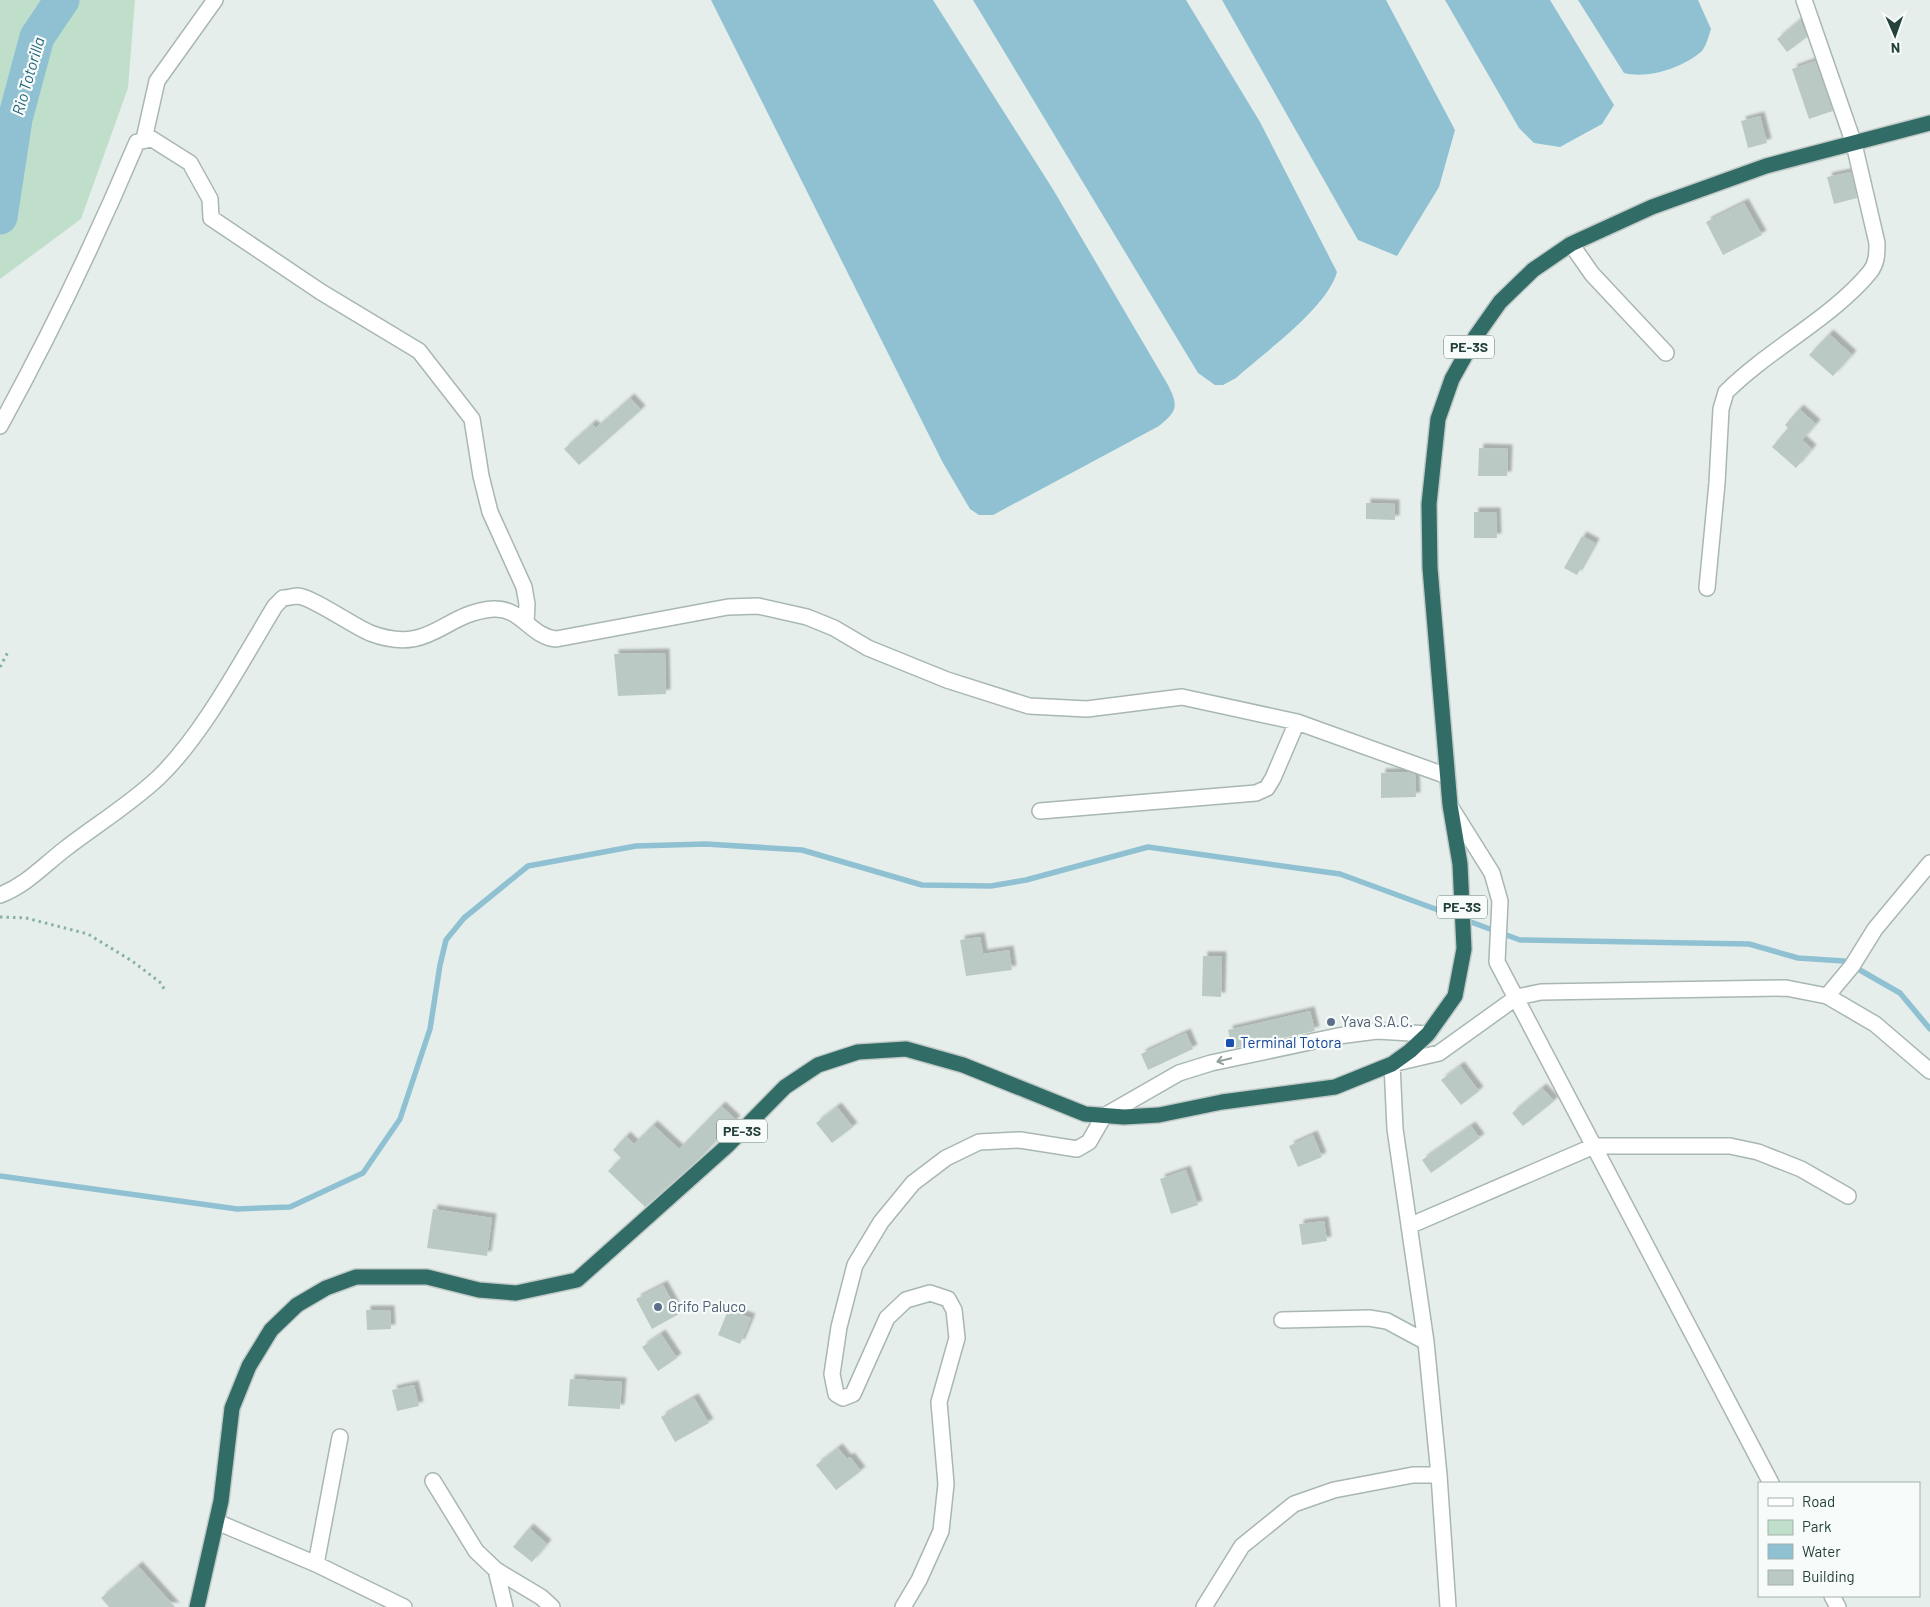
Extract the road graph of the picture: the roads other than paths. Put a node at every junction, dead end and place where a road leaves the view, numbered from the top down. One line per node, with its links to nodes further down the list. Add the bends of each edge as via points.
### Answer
1 (216, 0): 4 (street, via 157,81)
2 (1804, 0): 5 (street)
3 (1930, 123): 5 (highway, PE-3S)
4 (144, 139): 8 (street, via 137,142 102,226); 10 (street, via 160,142 190,163 210,199 212,218 321,292 419,351 472,419 490,512 524,588)
5 (1854, 144): 6 (highway, PE-3S, via 1766,166 1652,207); 9 (street, via 1877,243 1876,259 1870,271 1838,302 1726,392 1721,409)
6 (1571, 244): 7 (street, via 1592,274); 12 (highway, PE-3S, via 1533,270 1500,302 1452,379 1438,419 1429,504 1430,568)
7 (1666, 353)
8 (0, 426)
9 (1707, 588)
10 (526, 623): 11 (street, via 548,638 556,639 728,607 758,606 807,617 868,648 947,680 1029,706 1087,709 1182,697); 16 (street, via 512,611 490,610 468,615 412,640 399,640 370,633 300,596 283,598 183,749 158,777 27,881)
11 (1298, 722): 12 (street); 14 (street, via 1273,778 1267,788 1256,793)
12 (1447, 776): 13 (highway, PE-3S)
13 (1450, 805): 18 (street, via 1492,873 1500,902 1498,962); 19 (highway, PE-3S, via 1460,864 1464,949 1455,996)
14 (1040, 811)
15 (1927, 868): 17 (street, via 1875,929 1852,966)
16 (0, 895)
17 (1827, 996): 18 (street, via 1786,988 1541,992); 21 (street, via 1875,1024)
18 (1517, 997): 20 (street, via 1439,1053); 23 (street)
19 (1428, 1034): 20 (highway, PE-3S); 22 (street, one-way to 22, via 1376,1031 1338,1036 1211,1063 1180,1073)
20 (1392, 1064): 22 (highway, PE-3S, via 1335,1087 1222,1102 1159,1115); 25 (street, via 1395,1129)
21 (1930, 1071)
22 (1104, 1116): 32 (highway, PE-3S, via 1085,1114 963,1065 906,1049 858,1052 818,1065 785,1087 727,1146 577,1280 516,1293 479,1290 427,1277 356,1277 326,1288 297,1305 271,1330 249,1366 232,1408); 39 (street, via 1089,1142 1077,1149 1020,1140 979,1142 946,1158 913,1183 881,1222 855,1265 839,1327 832,1374 836,1394 843,1398 857,1389 866,1362 888,1318 906,1300 930,1293 948,1299 954,1310 957,1338 939,1402 946,1484 941,1531)
23 (1594, 1146): 24 (street, via 1739,1148 1802,1169); 25 (street); 31 (street)
24 (1848, 1196)
25 (1409, 1226): 27 (street)
26 (1282, 1320): 27 (street, via 1369,1318 1387,1321)
27 (1426, 1342): 29 (street)
28 (340, 1437): 33 (street)
29 (1439, 1475): 40 (street, via 1414,1475 1334,1490 1294,1504 1242,1546); 41 (street)
30 (433, 1481): 34 (street, via 476,1551)
31 (1770, 1482)
32 (217, 1522): 33 (street); 35 (highway, PE-3S)
33 (316, 1564): 36 (street)
34 (496, 1570): 37 (street); 38 (street)
35 (197, 1607)
36 (404, 1607)
37 (505, 1607)
38 (552, 1607)
39 (903, 1607)
40 (1204, 1607)
41 (1448, 1607)

